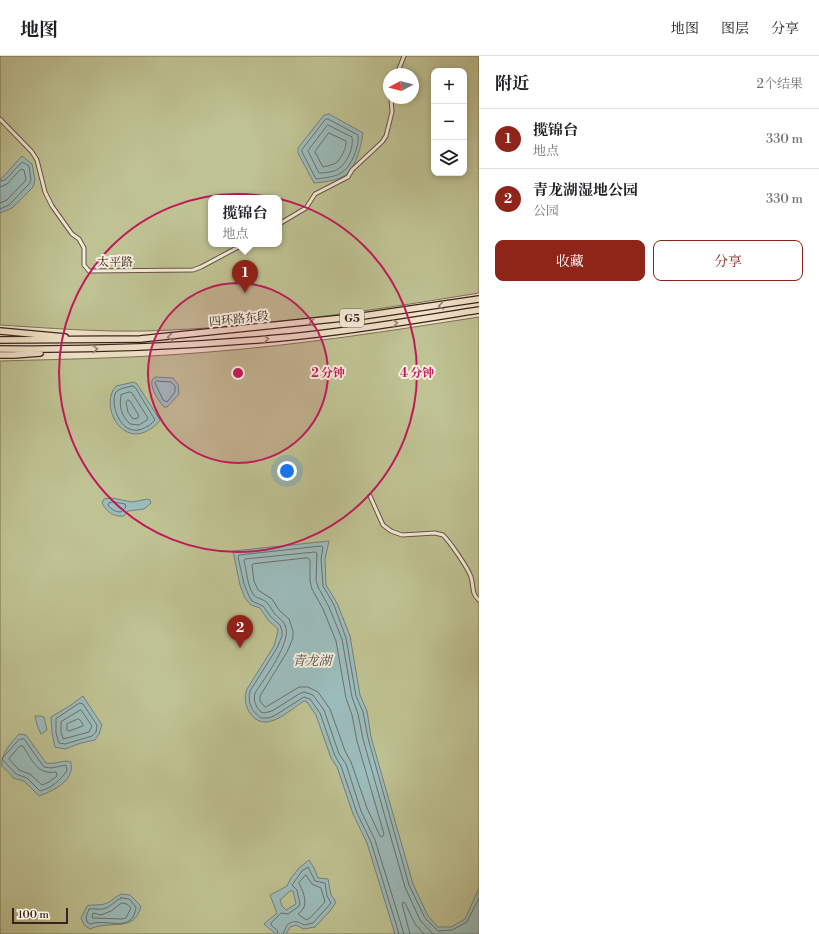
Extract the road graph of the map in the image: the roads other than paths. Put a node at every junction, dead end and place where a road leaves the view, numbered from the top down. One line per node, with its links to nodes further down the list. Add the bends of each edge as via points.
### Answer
1 (404, 56): 2 (street)
2 (399, 68)
3 (391, 104): 5 (street, via 392,112 382,142 352,170 348,177 315,194 306,208)
4 (0, 119): 6 (street, 太平路, via 37,160 52,206 72,234 79,239 84,248 84,265 90,271 193,270)
5 (282, 222)
6 (238, 247)
7 (479, 299): 11 (highway, 四环路东段 / G5, one-way to 11, via 363,316 208,333)
8 (479, 310): 12 (highway, 四环路东段 / G5, one-way to 8, via 153,348 291,337)
9 (0, 332): 11 (highway)
10 (0, 340): 11 (highway, 四环路东段 / G5)
11 (110, 340)
12 (74, 349): 13 (highway, 四环路东段 / G5); 14 (highway)
13 (0, 350)
14 (0, 355)
15 (370, 496): 16 (street, via 383,525 391,531 402,535 442,535 471,577 474,597)
16 (479, 600)

